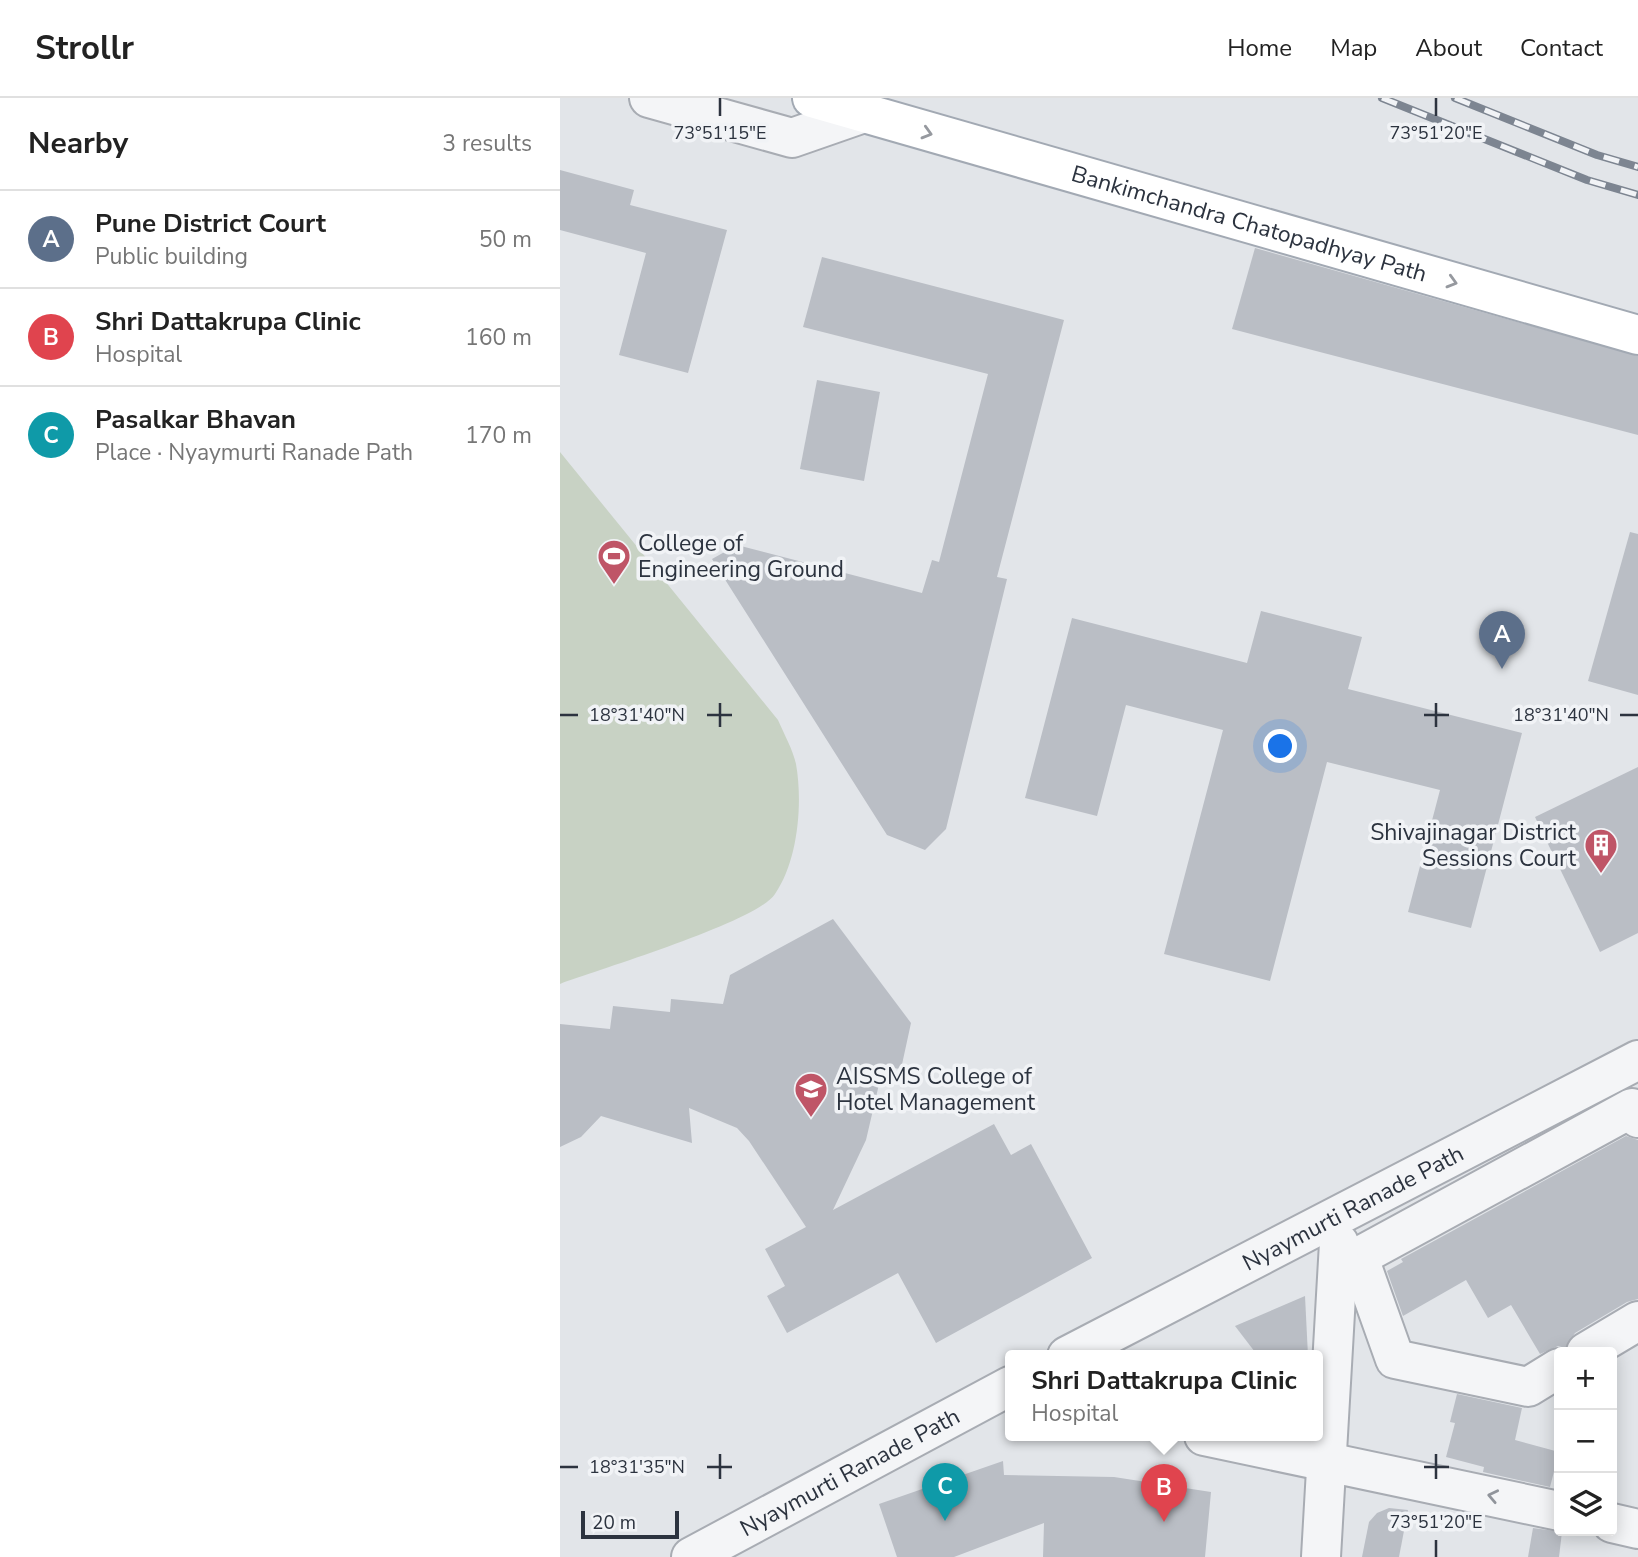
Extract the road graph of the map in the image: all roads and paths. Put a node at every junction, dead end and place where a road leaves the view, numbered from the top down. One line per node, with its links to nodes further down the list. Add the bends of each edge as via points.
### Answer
1 (649, 98): 3 (street, via 792,138)
2 (812, 98): 3 (main road, Bankimchandra Chatopadhyay Path)
3 (852, 106): 4 (main road, Bankimchandra Chatopadhyay Path, one-way to 4)
4 (1638, 335)
5 (1638, 1060): 7 (street, Nyaymurti Ranade Path)
6 (1638, 1118): 8 (street, via 1632,1108)
7 (1341, 1213): 8 (street); 11 (street, Nyaymurti Ranade Path)
8 (1348, 1263): 12 (street, via 1395,1359 1528,1387); 15 (street)
9 (1638, 1321): 10 (street)
10 (1594, 1347)
11 (1078, 1350)
12 (1554, 1371)
13 (1004, 1394): 19 (street, Nyaymurti Ranade Path)
14 (1229, 1441): 15 (street)
15 (1326, 1460): 16 (street, one-way to 15); 20 (street)
16 (1554, 1510)
17 (1617, 1524): 18 (street)
18 (1638, 1529)
19 (691, 1557)
20 (1321, 1557)

